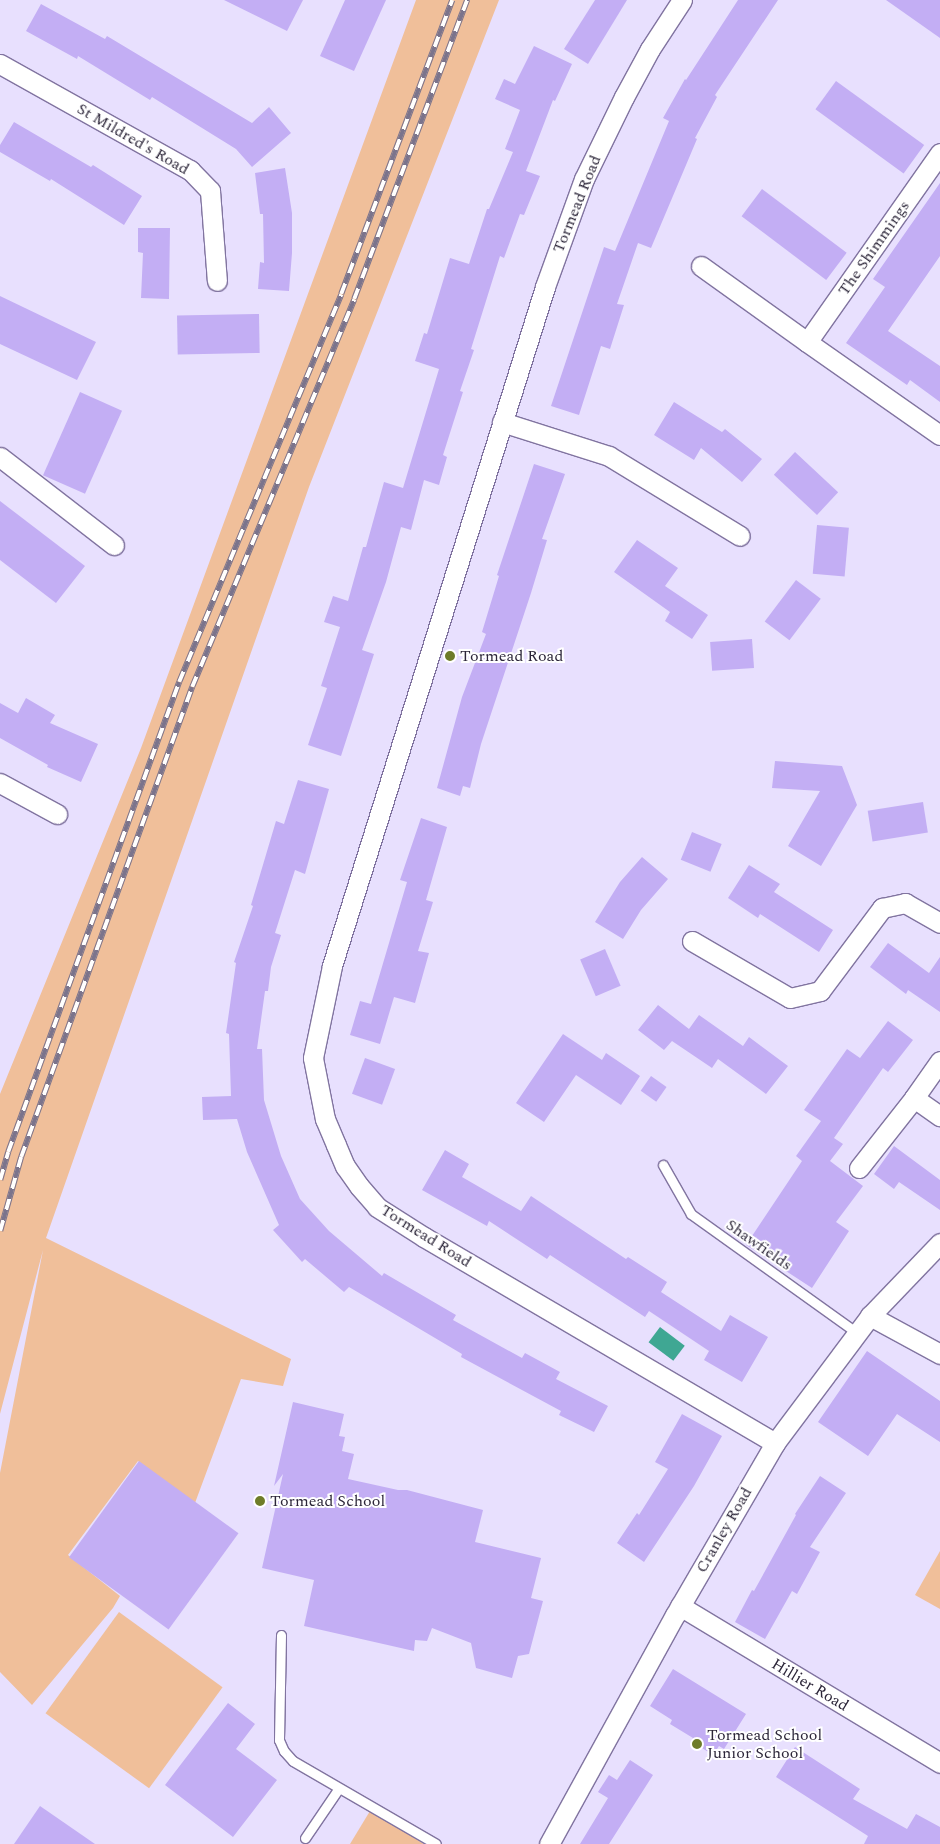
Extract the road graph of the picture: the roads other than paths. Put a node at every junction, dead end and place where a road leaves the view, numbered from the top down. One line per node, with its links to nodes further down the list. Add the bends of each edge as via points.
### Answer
1 (682, 0): 7 (street, Tormead Road, via 624,97 584,179)
2 (0, 64): 5 (street, St Mildred's Road, via 190,170 210,191)
3 (940, 153): 6 (street, The Shimmings)
4 (700, 266): 6 (street)
5 (217, 281)
6 (807, 342): 8 (street)
7 (502, 422): 10 (street, via 609,456); 25 (street, Tormead Road, via 332,966 313,1058 325,1119 345,1166 377,1207)
8 (940, 435)
9 (0, 457): 11 (street)
10 (740, 536)
11 (114, 544)
12 (0, 783): 13 (street)
13 (57, 814)
14 (940, 924): 15 (street, via 905,904 882,908 820,991 790,998)
15 (692, 941)
16 (940, 1061): 17 (street)
17 (914, 1098): 18 (street); 20 (street)
18 (940, 1116)
19 (662, 1165): 23 (lane, Shawfields, via 691,1214)
20 (859, 1168)
21 (940, 1243): 22 (street, Cranley Road)
22 (870, 1316): 23 (street, Cranley Road); 24 (street)
23 (857, 1333): 25 (street, Cranley Road)
24 (940, 1354)
25 (775, 1443): 26 (street, Cranley Road)
26 (680, 1606): 28 (street, Hillier Road); 32 (street, Cranley Road)
27 (281, 1634): 29 (lane, via 279,1740 293,1761)
28 (940, 1763)
29 (339, 1788): 30 (lane); 31 (lane)
30 (305, 1838)
31 (436, 1844)
32 (548, 1844)

